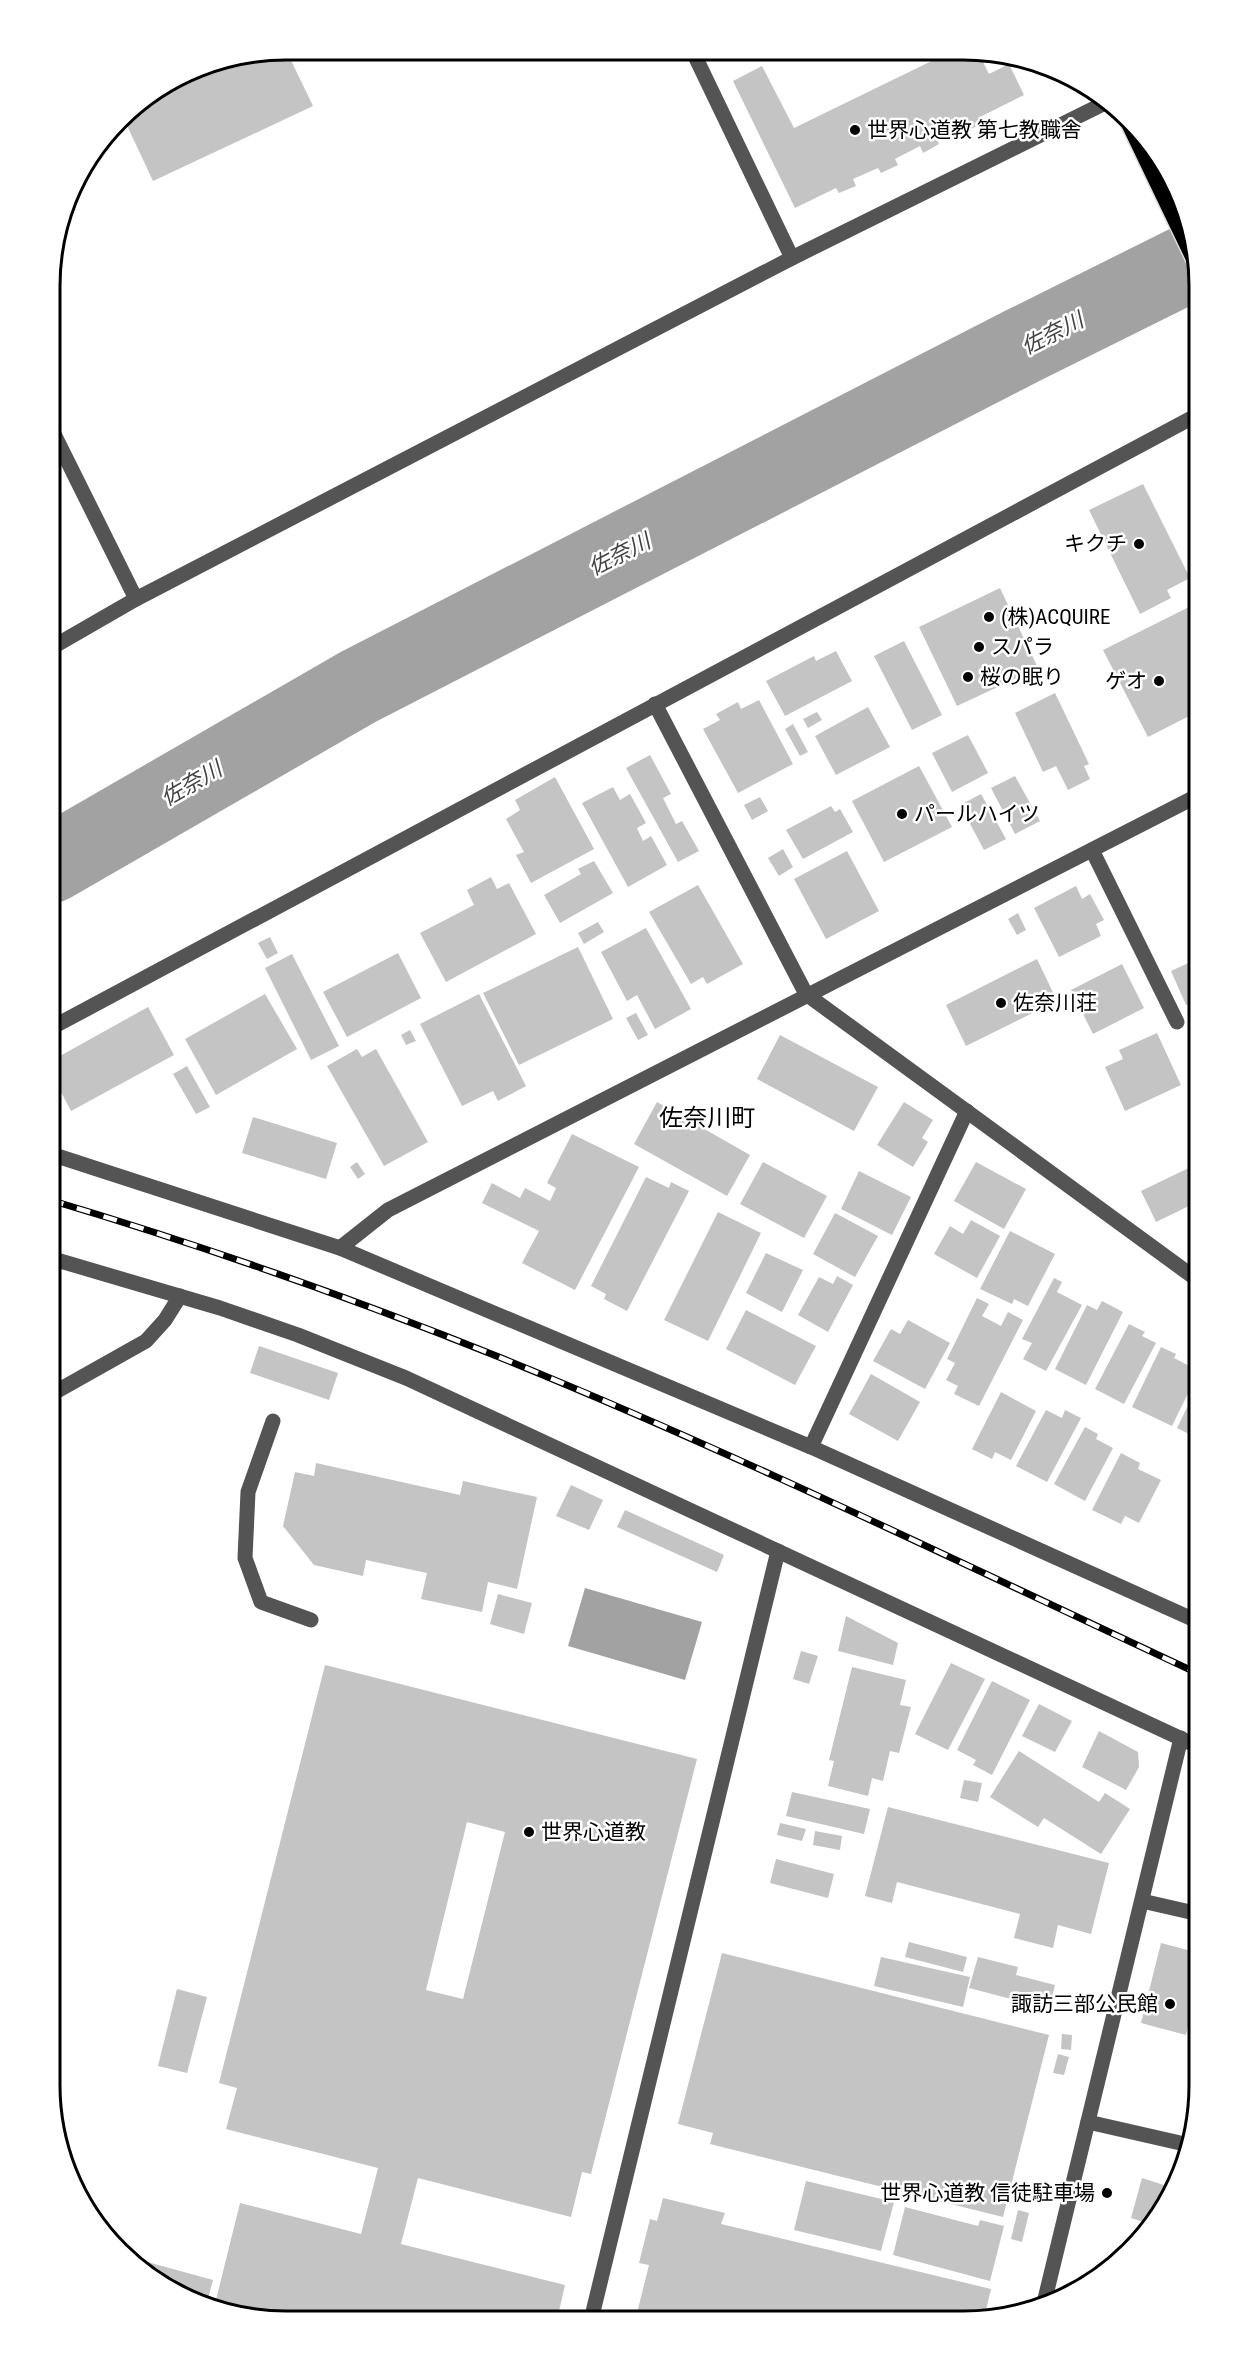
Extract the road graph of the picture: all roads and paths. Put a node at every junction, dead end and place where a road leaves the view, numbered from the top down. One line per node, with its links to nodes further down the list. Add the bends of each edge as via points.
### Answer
1 (697, 60): 5 (street)
2 (1099, 105): 5 (street)
3 (1137, 142): 4 (main road)
4 (1185, 240)
5 (792, 258): 8 (street)
6 (1189, 419): 10 (street)
7 (60, 446): 8 (street)
8 (136, 600): 9 (street)
9 (60, 643)
10 (655, 704): 13 (street); 15 (street)
11 (1189, 800): 12 (street)
12 (1092, 850): 13 (street); 14 (street)
13 (806, 994): 16 (street); 18 (street, via 388,1210)
14 (1177, 1022)
15 (60, 1023)
16 (967, 1111): 20 (street); 24 (street)
17 (60, 1157): 18 (street)
18 (340, 1248): 24 (street)
19 (60, 1261): 21 (street)
20 (1189, 1274)
21 (180, 1296): 22 (street, via 146,1341); 25 (street, via 295,1342 406,1378)
22 (60, 1389)
23 (273, 1421): 27 (street, via 248,1492 245,1558 261,1602)
24 (811, 1447): 26 (street)
25 (778, 1551): 28 (street); 35 (street)
26 (1189, 1617)
27 (310, 1620)
28 (1181, 1738): 29 (street); 30 (street)
29 (1189, 1742)
30 (1142, 1900): 31 (street); 32 (street)
31 (1189, 1912)
32 (1088, 2122): 33 (street); 34 (street)
33 (1181, 2143)
34 (1046, 2296)
35 (593, 2311)

